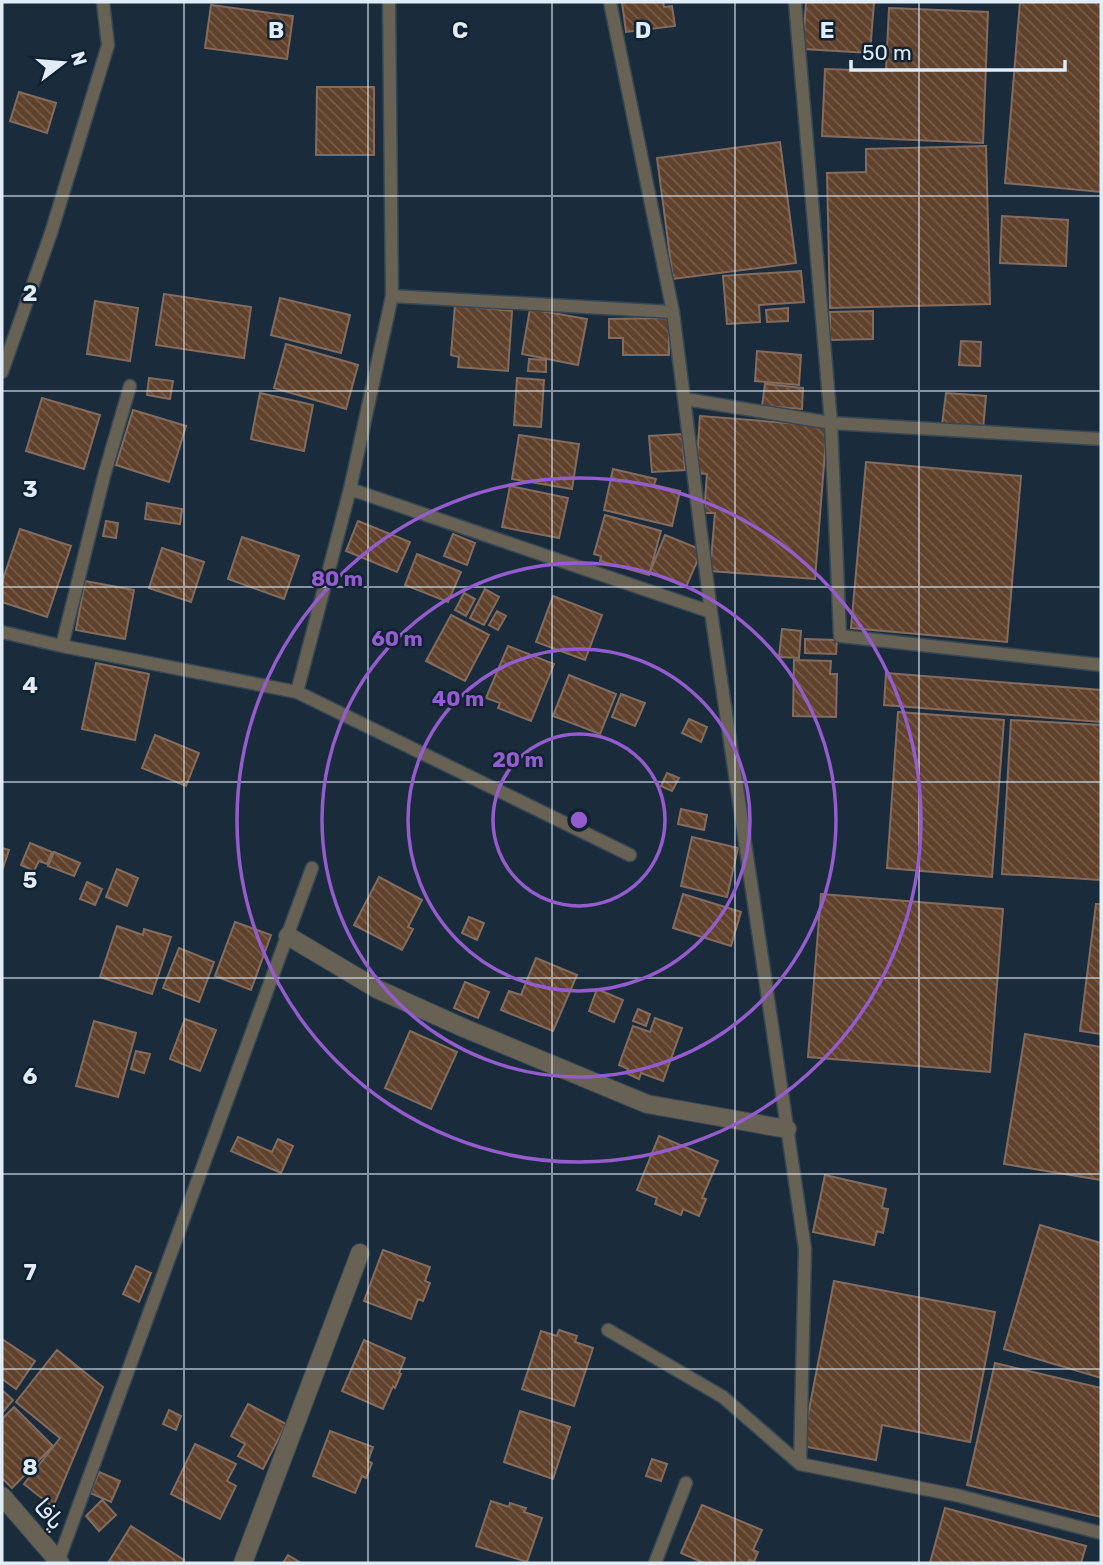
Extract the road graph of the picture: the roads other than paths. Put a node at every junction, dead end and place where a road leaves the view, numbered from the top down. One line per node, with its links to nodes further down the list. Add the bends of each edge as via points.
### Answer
1 (103, 2): 7 (lane, via 108,46 51,233)
2 (389, 2): 5 (lane)
3 (610, 2): 6 (lane)
4 (795, 2): 10 (lane)
5 (392, 296): 6 (lane); 12 (lane)
6 (673, 312): 9 (lane)
7 (2, 372)
8 (130, 386): 15 (lane)
9 (685, 399): 10 (lane); 13 (lane)
10 (831, 423): 11 (lane); 16 (lane, via 840,636)
11 (1101, 439)
12 (350, 489): 13 (lane); 17 (lane)
13 (711, 612): 21 (lane)
14 (2, 632): 15 (lane)
15 (62, 646): 17 (lane)
16 (1101, 665)
17 (297, 692): 18 (lane)
18 (630, 855)
19 (312, 868): 20 (lane)
20 (288, 936): 21 (street, via 377,989 647,1104); 28 (lane)
21 (788, 1129): 24 (lane, via 805,1249)
22 (360, 1253): 29 (street)
23 (608, 1330): 24 (lane, via 723,1397)
24 (800, 1464): 27 (lane, via 960,1496)
25 (686, 1483): 30 (lane)
26 (2, 1496): 28 (street, يافا)
27 (1101, 1532)
28 (59, 1563)
29 (243, 1563)
30 (655, 1563)

